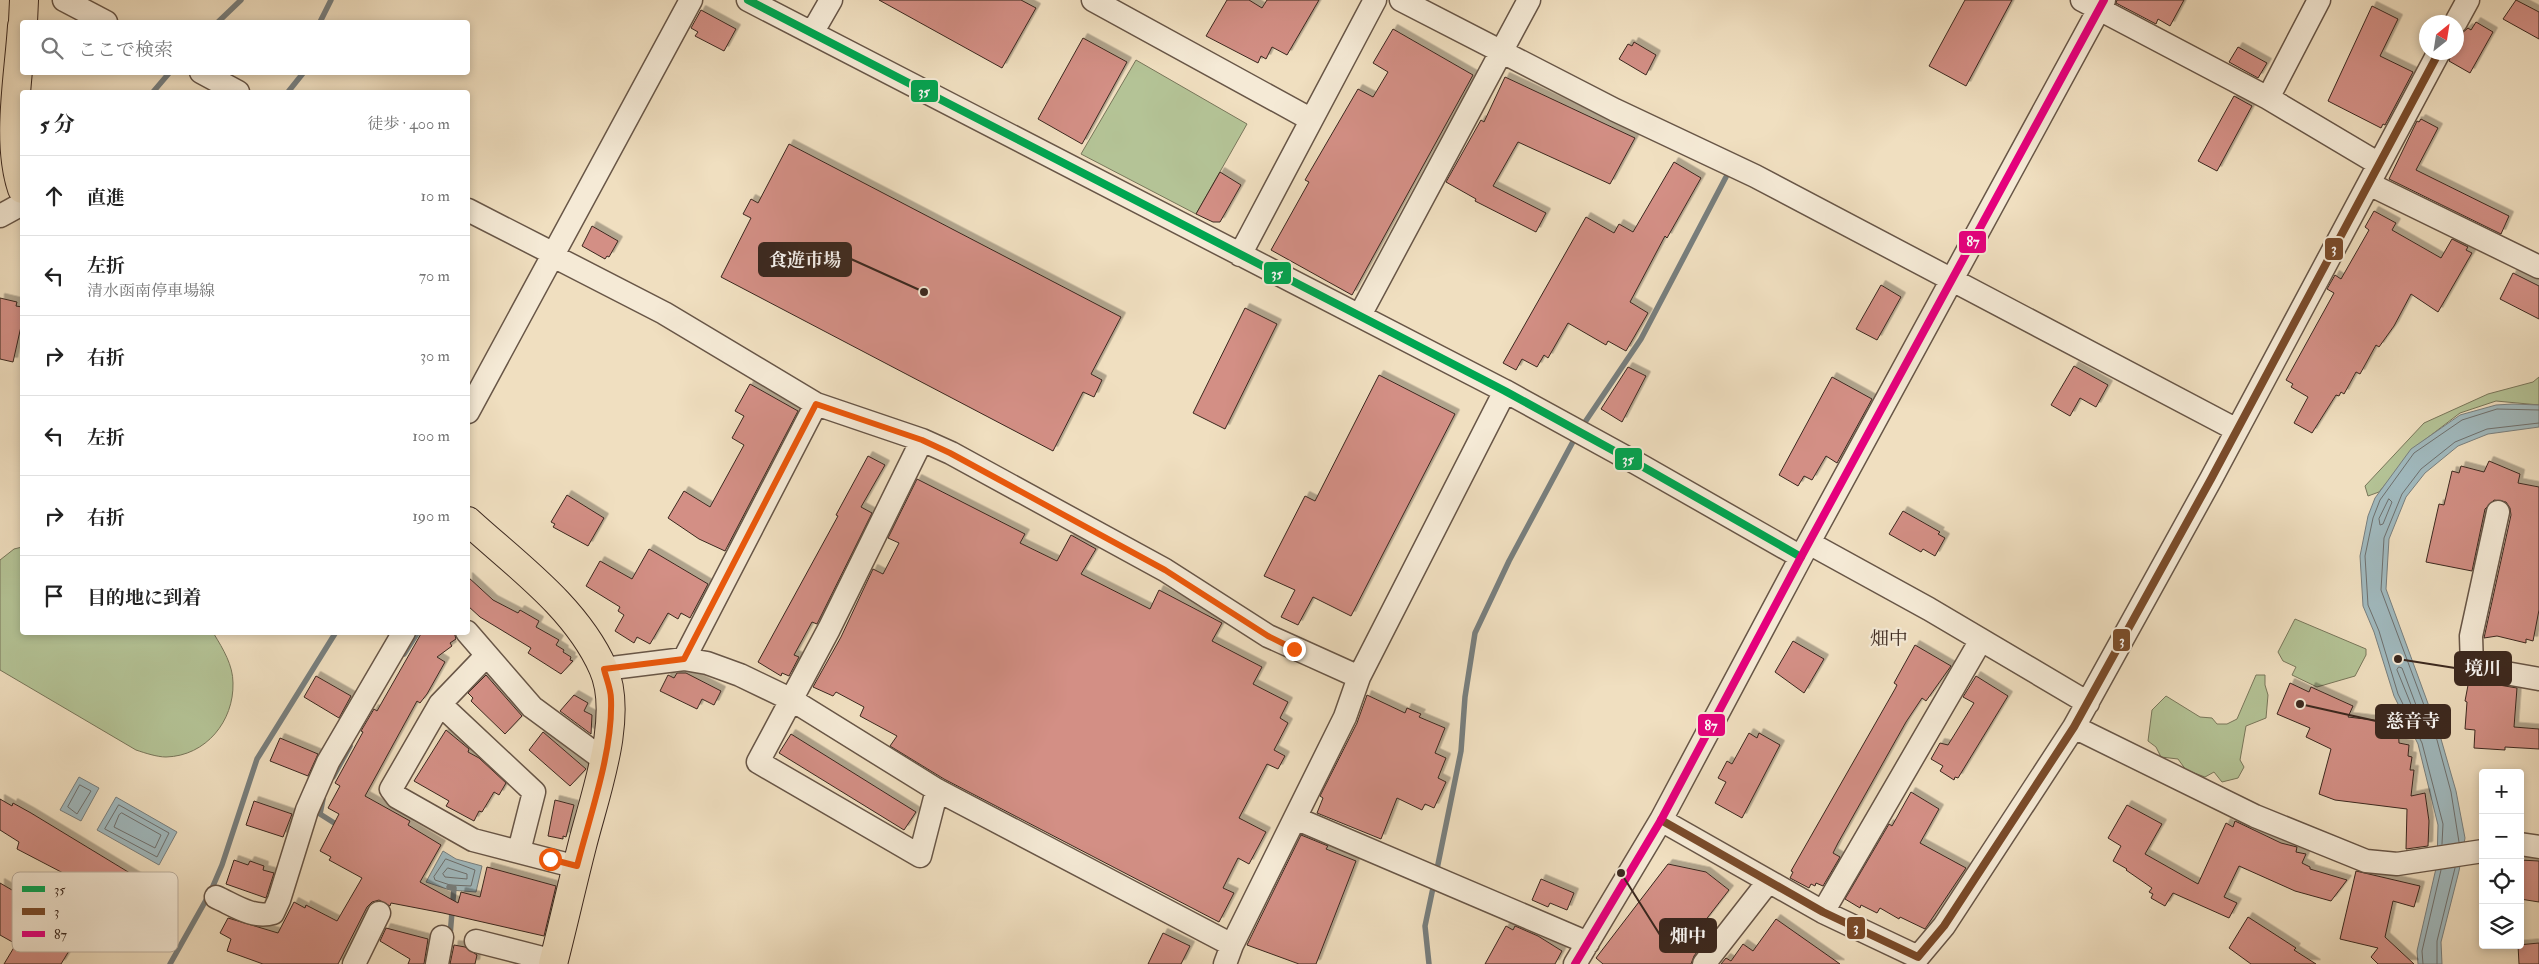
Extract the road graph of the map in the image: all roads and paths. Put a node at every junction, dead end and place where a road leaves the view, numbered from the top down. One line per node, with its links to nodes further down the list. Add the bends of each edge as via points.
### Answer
1 (24, 0): 14 (main road)
2 (64, 0): 15 (street)
3 (691, 0): 31 (street)
4 (748, 0): 16 (street)
5 (831, 0): 16 (street)
6 (1093, 0): 23 (street)
7 (1375, 0): 23 (street)
8 (1401, 0): 18 (street)
9 (1529, 0): 18 (street)
10 (2319, 0): 22 (street)
11 (2468, 0): 13 (street)
12 (2095, 3): 22 (street); 34 (street)
13 (2460, 15)
14 (23, 20)
15 (102, 20)
16 (812, 33): 32 (street)
17 (20, 46): 24 (main road)
18 (1500, 52): 34 (street, via 1755,176); 35 (street)
19 (2435, 60): 25 (street)
20 (207, 75): 21 (street)
21 (234, 90)
22 (2268, 98): 25 (street)
23 (1310, 119): 32 (street)
24 (8, 132): 26 (main road)
25 (2379, 164): 27 (street)
26 (20, 180)
27 (2369, 184): 33 (street); 39 (street)
28 (20, 205): 30 (street)
29 (470, 211): 31 (street)
30 (0, 216)
31 (553, 255): 37 (street, via 680,322); 38 (street)
32 (1240, 255): 35 (street)
33 (2539, 267)
34 (1951, 280): 39 (street); 43 (street)
35 (1360, 315): 36 (street)
36 (1504, 391): 43 (street); 50 (street)
37 (816, 404): 40 (street); 48 (street)
38 (470, 408)
39 (2236, 429): 53 (street)
40 (922, 440): 50 (street, via 1165,570 1268,636); 52 (street)
41 (2498, 512): 51 (street, via 2471,636 2472,667)
42 (470, 523): 49 (main road, via 543,589 584,635)
43 (1805, 550): 46 (street); 59 (street)
44 (402, 635): 66 (street, via 328,762 307,810 273,913 263,916 249,913)
45 (470, 635): 47 (street)
46 (1981, 640): 53 (street); 67 (street)
47 (487, 655): 54 (street); 56 (street, via 532,707)
48 (684, 659): 49 (street); 52 (street, via 740,675)
49 (604, 669): 56 (main road, via 611,698)
50 (1359, 677): 58 (street, via 1345,717)
51 (2539, 679)
52 (792, 700): 57 (street); 57 (street, via 758,762 920,856)
53 (2088, 703): 55 (street)
54 (440, 704): 62 (street, via 534,792); 62 (street, via 391,789 406,802 472,840)
55 (2074, 727): 63 (street, via 2254,816 2366,861 2397,864); 73 (street, via 1944,926)
56 (604, 760): 64 (main road)
57 (937, 790): 72 (street)
58 (1295, 818): 71 (street); 72 (street)
59 (1661, 820): 65 (street); 71 (street)
60 (2524, 844): 61 (street)
61 (2539, 846)
62 (519, 851): 64 (street)
63 (2477, 852)
64 (577, 866): 74 (main road)
65 (1768, 882): 67 (street); 78 (street)
66 (216, 897)
67 (1823, 912): 73 (street)
68 (379, 913): 75 (street)
69 (442, 937): 76 (street)
70 (476, 941): 74 (street)
71 (1588, 943): 77 (street)
72 (1228, 955)
73 (1915, 960)
74 (554, 962)
75 (354, 964)
76 (437, 964)
77 (1576, 964)
78 (1704, 964)

